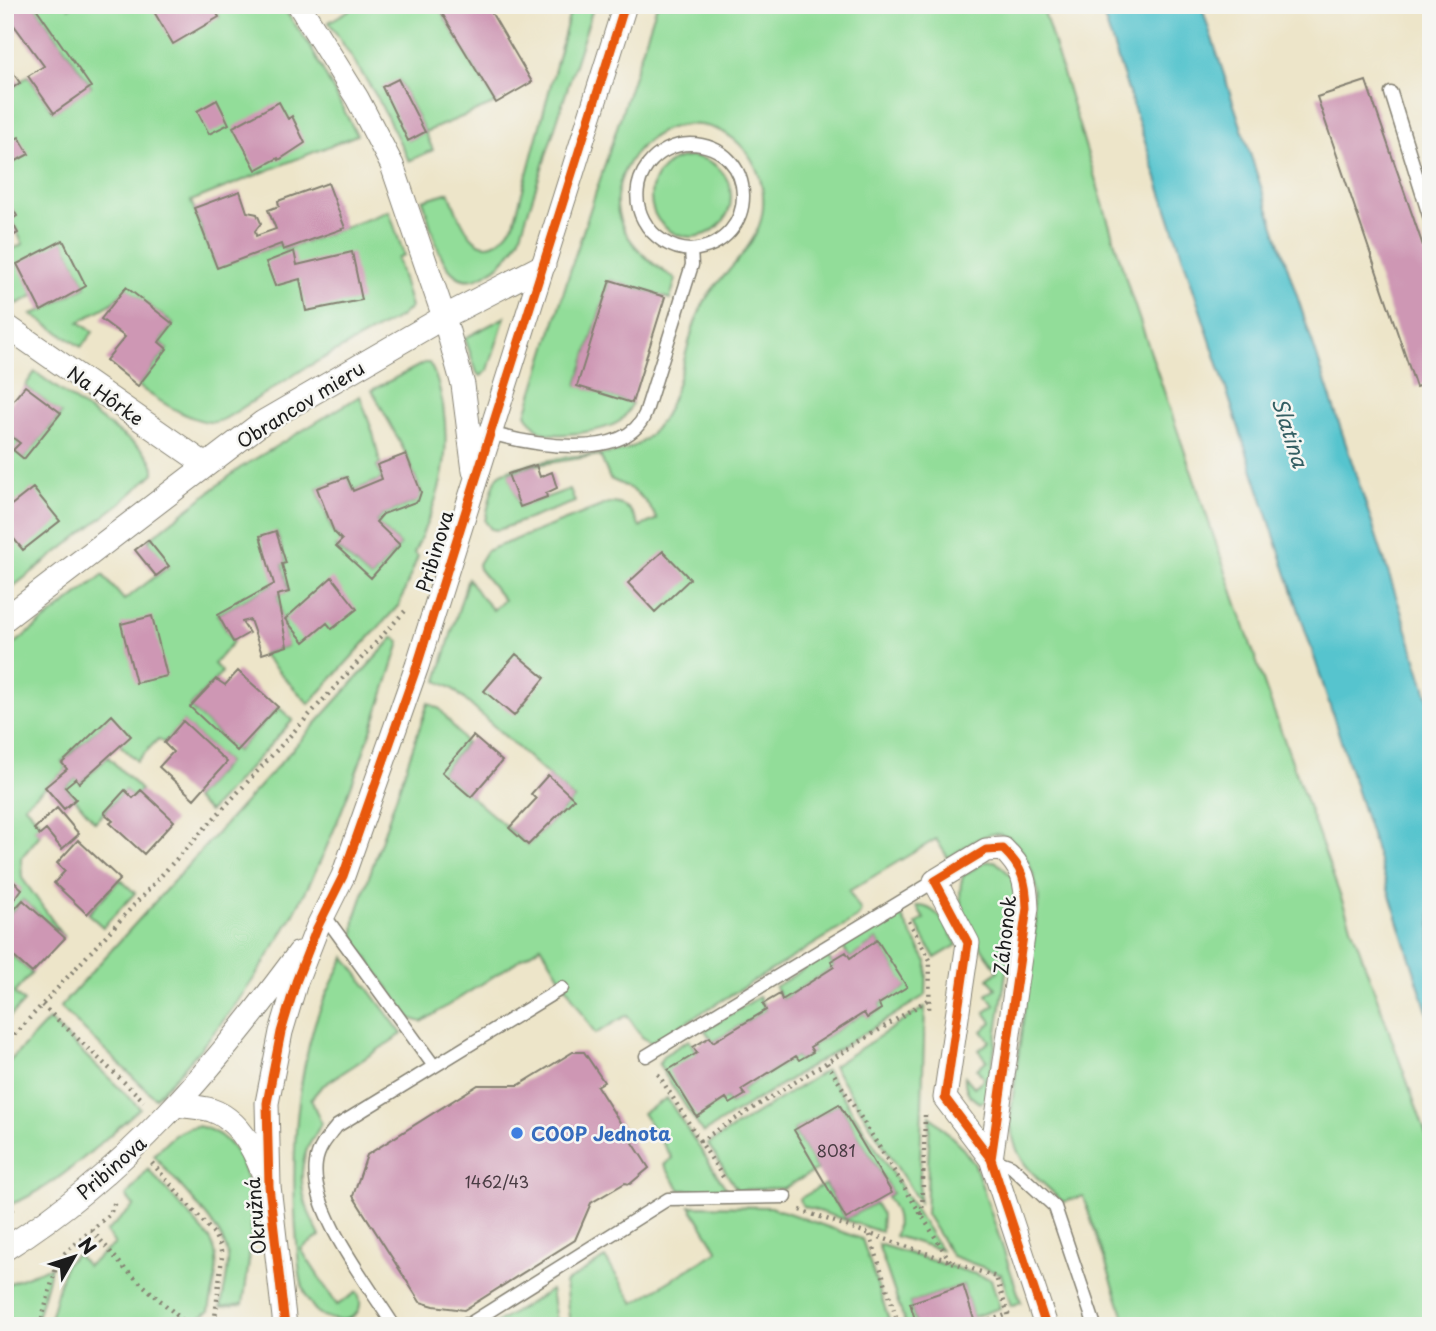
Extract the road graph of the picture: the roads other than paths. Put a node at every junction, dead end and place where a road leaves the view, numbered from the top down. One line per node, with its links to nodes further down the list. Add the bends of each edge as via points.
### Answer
1 (299, 5): 7 (street, Pribinova, via 357,98 391,164)
2 (625, 5): 6 (street, Pribinova)
3 (1391, 93): 4 (lane)
4 (1431, 222)
5 (691, 250): 5 (lane, via 709,247 728,235 739,219 744,198 742,182 726,158 693,144 675,146 655,158 642,175 638,192 643,221 656,238); 9 (lane, via 688,278 645,414 635,430 594,444 541,444)
6 (544, 265): 7 (street, Obrancov mieru); 9 (street, Pribinova)
7 (443, 317): 10 (street, Obrancov mieru, via 263,422); 11 (street, Pribinova, via 463,385)
8 (5, 325): 10 (street, Na Hôrke)
9 (490, 433): 11 (street, Pribinova)
10 (206, 465): 12 (street, Obrancov mieru)
11 (475, 477): 14 (street, Pribinova, via 386,758 343,876)
12 (5, 619)
13 (935, 881): 16 (lane); 20 (street, Záhonok, via 968,943 944,1098); 20 (street, Záhonok, via 986,850 1003,849 1017,862 1026,885 1027,908)
14 (321, 921): 17 (lane); 18 (street, Pribinova, via 296,982); 19 (street, Pribinova, via 252,1017)
15 (562, 988): 17 (lane)
16 (646, 1056)
17 (434, 1066): 25 (lane, via 337,1126 323,1142 316,1162 316,1185 327,1221)
18 (267, 1104): 21 (street, Okružná)
19 (178, 1105): 21 (street, via 213,1110 234,1125 253,1147); 23 (street, Pribinova, via 96,1182)
20 (991, 1159): 27 (street, Záhonok); 28 (lane, via 1011,1166 1055,1207)
21 (269, 1186): 24 (street, Okružná)
22 (786, 1197): 26 (lane, via 668,1199 469,1324)
23 (5, 1249)
24 (285, 1326)
25 (394, 1326)
26 (447, 1326)
27 (1046, 1326)
28 (1095, 1326)

